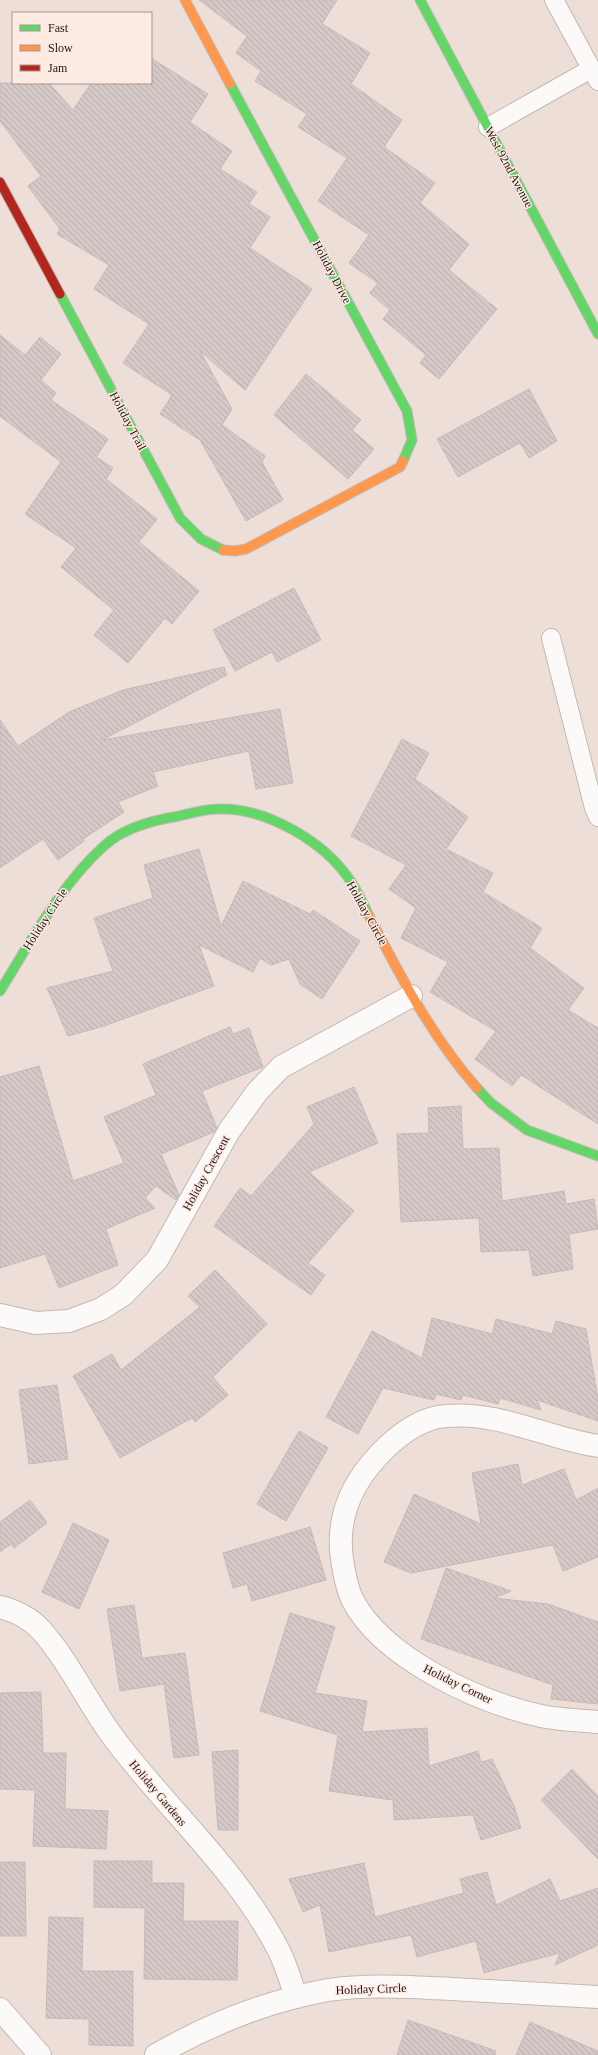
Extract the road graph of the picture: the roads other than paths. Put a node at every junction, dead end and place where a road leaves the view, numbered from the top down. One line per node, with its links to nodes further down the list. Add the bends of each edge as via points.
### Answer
1 (185, 0): 8 (street, Holiday Drive, via 406,410 413,434 411,446 400,467)
2 (420, 0): 5 (street, West 92nd Avenue)
3 (554, 0): 4 (lane)
4 (595, 75): 5 (lane)
5 (488, 127): 7 (street, West 92nd Avenue)
6 (0, 182): 8 (street, Holiday Trail, via 180,518 199,539 219,550 234,553)
7 (598, 334)
8 (319, 511)
9 (551, 638): 10 (lane)
10 (598, 817)
11 (0, 991): 12 (street, Holiday Circle, via 64,890 104,845 128,830 165,818 217,809 238,810 267,818 306,837 330,856 352,881)
12 (412, 996): 13 (street, Holiday Circle, via 456,1064 491,1103 527,1130); 14 (street, Holiday Crescent, via 281,1067 271,1077 229,1131 157,1260 123,1295 100,1309 69,1321 36,1323)
13 (598, 1156)
14 (0, 1315)
15 (598, 1446): 17 (street, Holiday Corner, via 475,1415 443,1416 423,1423 406,1432 381,1453 360,1477 352,1490 343,1516 340,1544 346,1583 352,1599 368,1623 393,1646 429,1672 485,1700 542,1716)
16 (0, 1607): 18 (street, Holiday Gardens, via 18,1612 40,1629 71,1669 110,1734 129,1759 239,1888 279,1952)
17 (598, 1722)
18 (296, 1997): 19 (street, Holiday Circle, via 330,1990 401,1986); 22 (street, Holiday Circle, via 251,2010 217,2024)
19 (598, 1997)
20 (0, 2009): 21 (street)
21 (40, 2055)
22 (156, 2055)

